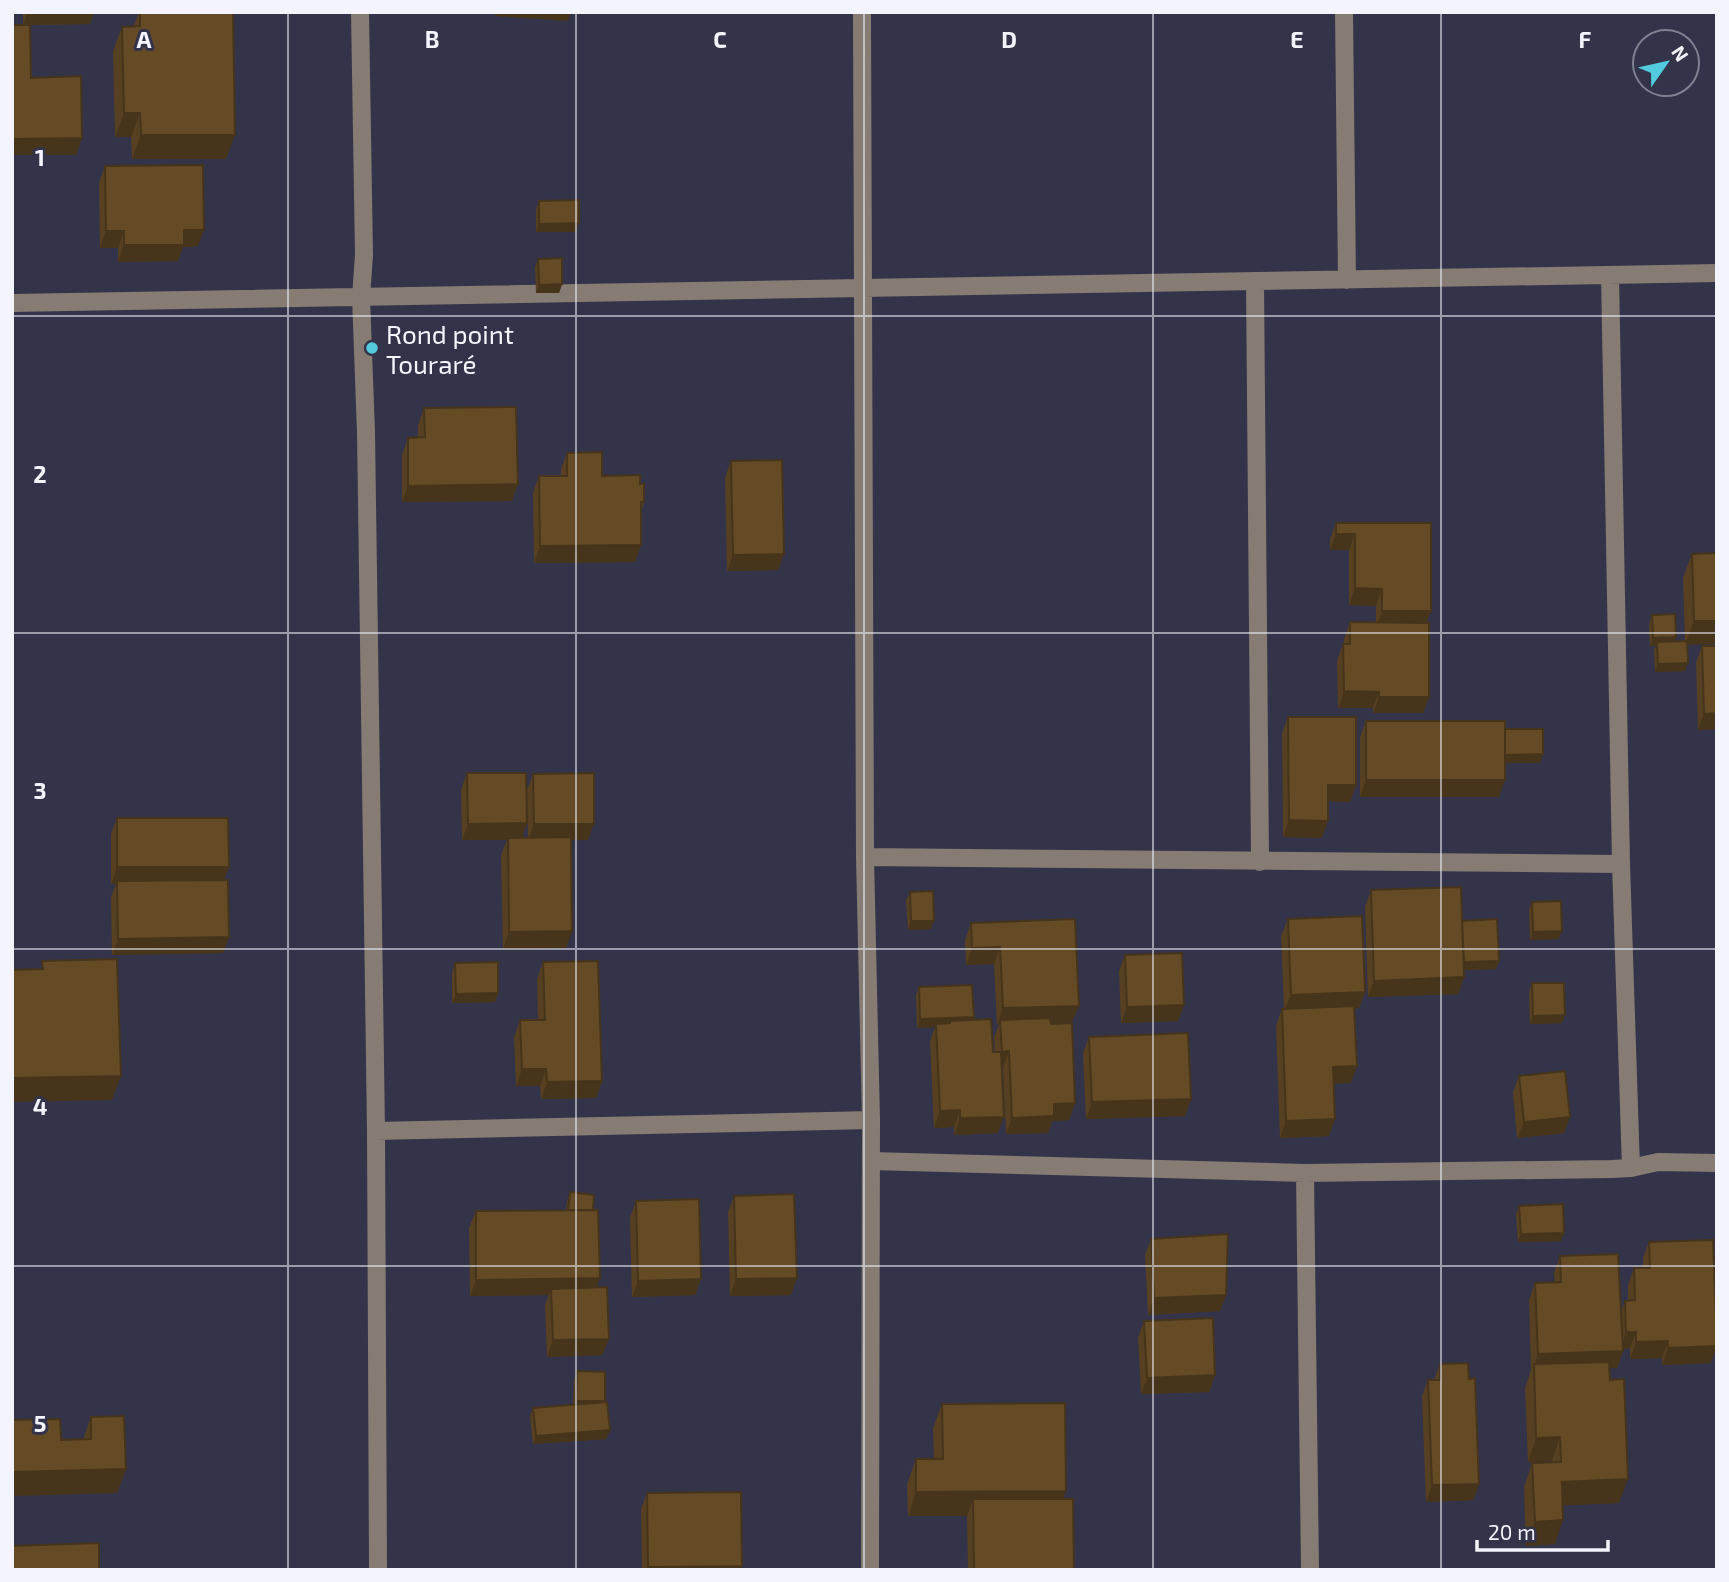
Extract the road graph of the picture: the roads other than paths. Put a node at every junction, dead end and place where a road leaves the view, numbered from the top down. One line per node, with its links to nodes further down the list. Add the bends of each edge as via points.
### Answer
1 (360, 12): 9 (street)
2 (862, 12): 8 (street)
3 (1344, 12): 6 (street)
4 (1717, 273): 5 (street)
5 (1610, 275): 6 (street); 13 (street)
6 (1348, 280): 7 (street)
7 (1255, 281): 8 (street); 12 (street)
8 (864, 288): 9 (street); 11 (street)
9 (361, 297): 10 (street); 15 (street)
10 (12, 303)
11 (865, 857): 12 (street); 14 (street)
12 (1260, 862): 13 (street)
13 (1621, 864): 18 (street)
14 (871, 1120): 15 (street); 16 (street)
15 (376, 1131): 20 (street)
16 (871, 1161): 19 (street); 21 (street)
17 (1717, 1163): 18 (street, via 1658,1162)
18 (1631, 1168): 19 (street)
19 (1305, 1172): 22 (street)
20 (378, 1570)
21 (870, 1570)
22 (1310, 1570)

